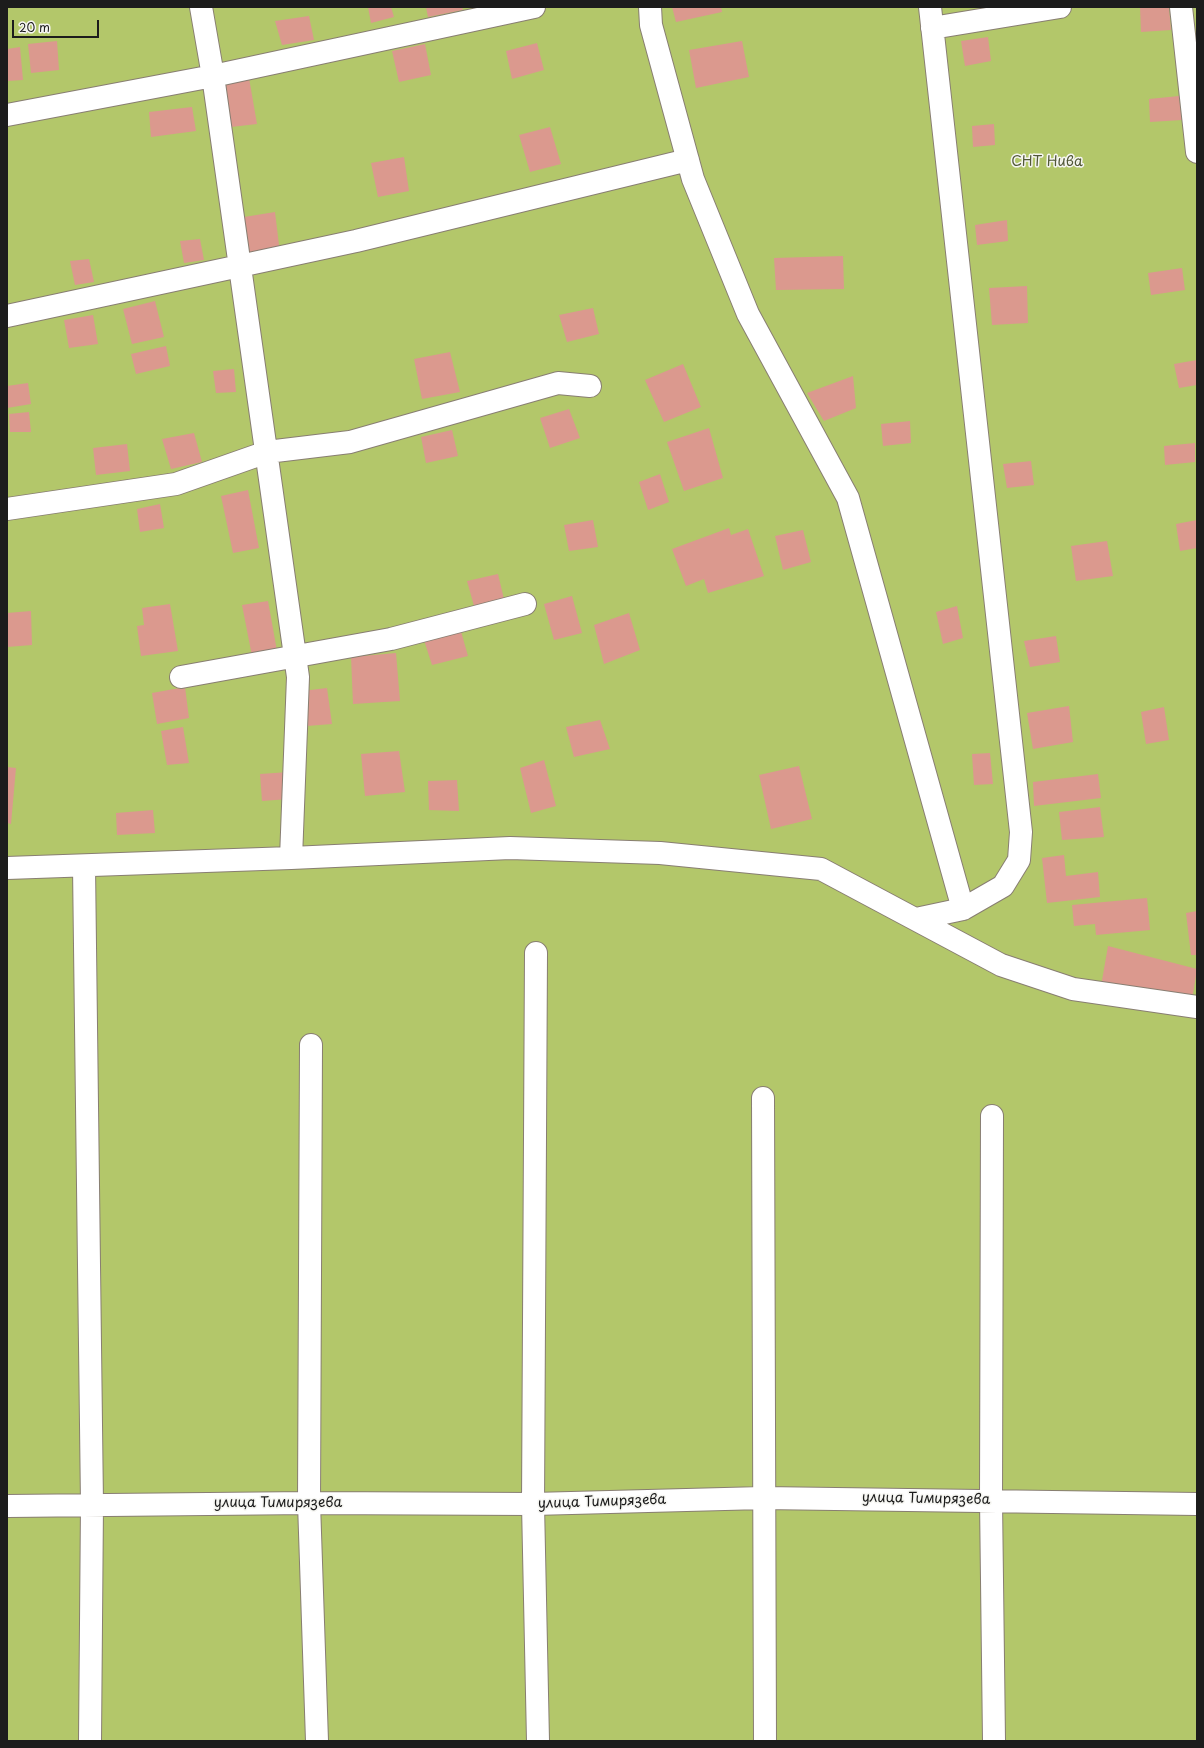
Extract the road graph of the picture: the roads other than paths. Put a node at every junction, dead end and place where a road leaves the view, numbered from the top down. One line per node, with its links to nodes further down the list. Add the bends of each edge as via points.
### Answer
1 (201, 7): 7 (street)
2 (534, 7): 7 (street)
3 (650, 7): 10 (street, via 651,25)
4 (1060, 7): 6 (street)
5 (1181, 7): 9 (street)
6 (931, 18): 22 (street, via 1021,832 1020,860 1002,886)
7 (213, 76): 8 (street); 11 (street)
8 (7, 115)
9 (1197, 152)
10 (688, 160): 11 (street, via 356,241); 22 (street, via 693,179 748,314 848,498)
11 (240, 266): 12 (street); 14 (street)
12 (7, 316)
13 (590, 386): 14 (street, via 558,383 350,442)
14 (267, 452): 15 (street, via 176,484); 17 (street)
15 (7, 509)
16 (526, 604): 17 (street, via 391,639)
17 (295, 656): 18 (street); 19 (street, via 298,677)
18 (181, 677)
19 (291, 858): 20 (street); 23 (street, via 510,848 660,853 821,869)
20 (84, 866): 21 (street); 32 (street)
21 (7, 868)
22 (963, 909): 23 (street)
23 (916, 919): 25 (street, via 1001,964 1074,989)
24 (536, 953): 33 (street)
25 (1197, 1007)
26 (311, 1044): 31 (street)
27 (763, 1098): 29 (street)
28 (992, 1116): 30 (street)
29 (763, 1498): 30 (street, улица Тимирязева); 33 (street, улица Тимирязева); 39 (street)
30 (991, 1500): 34 (street, улица Тимирязева); 40 (street)
31 (309, 1503): 32 (street, улица Тимирязева); 33 (street, улица Тимирязева); 37 (street)
32 (92, 1504): 35 (street, улица Тимирязева); 36 (street)
33 (533, 1504): 38 (street)
34 (1197, 1504)
35 (7, 1506)
36 (90, 1741)
37 (317, 1741)
38 (538, 1741)
39 (765, 1741)
40 (994, 1741)

